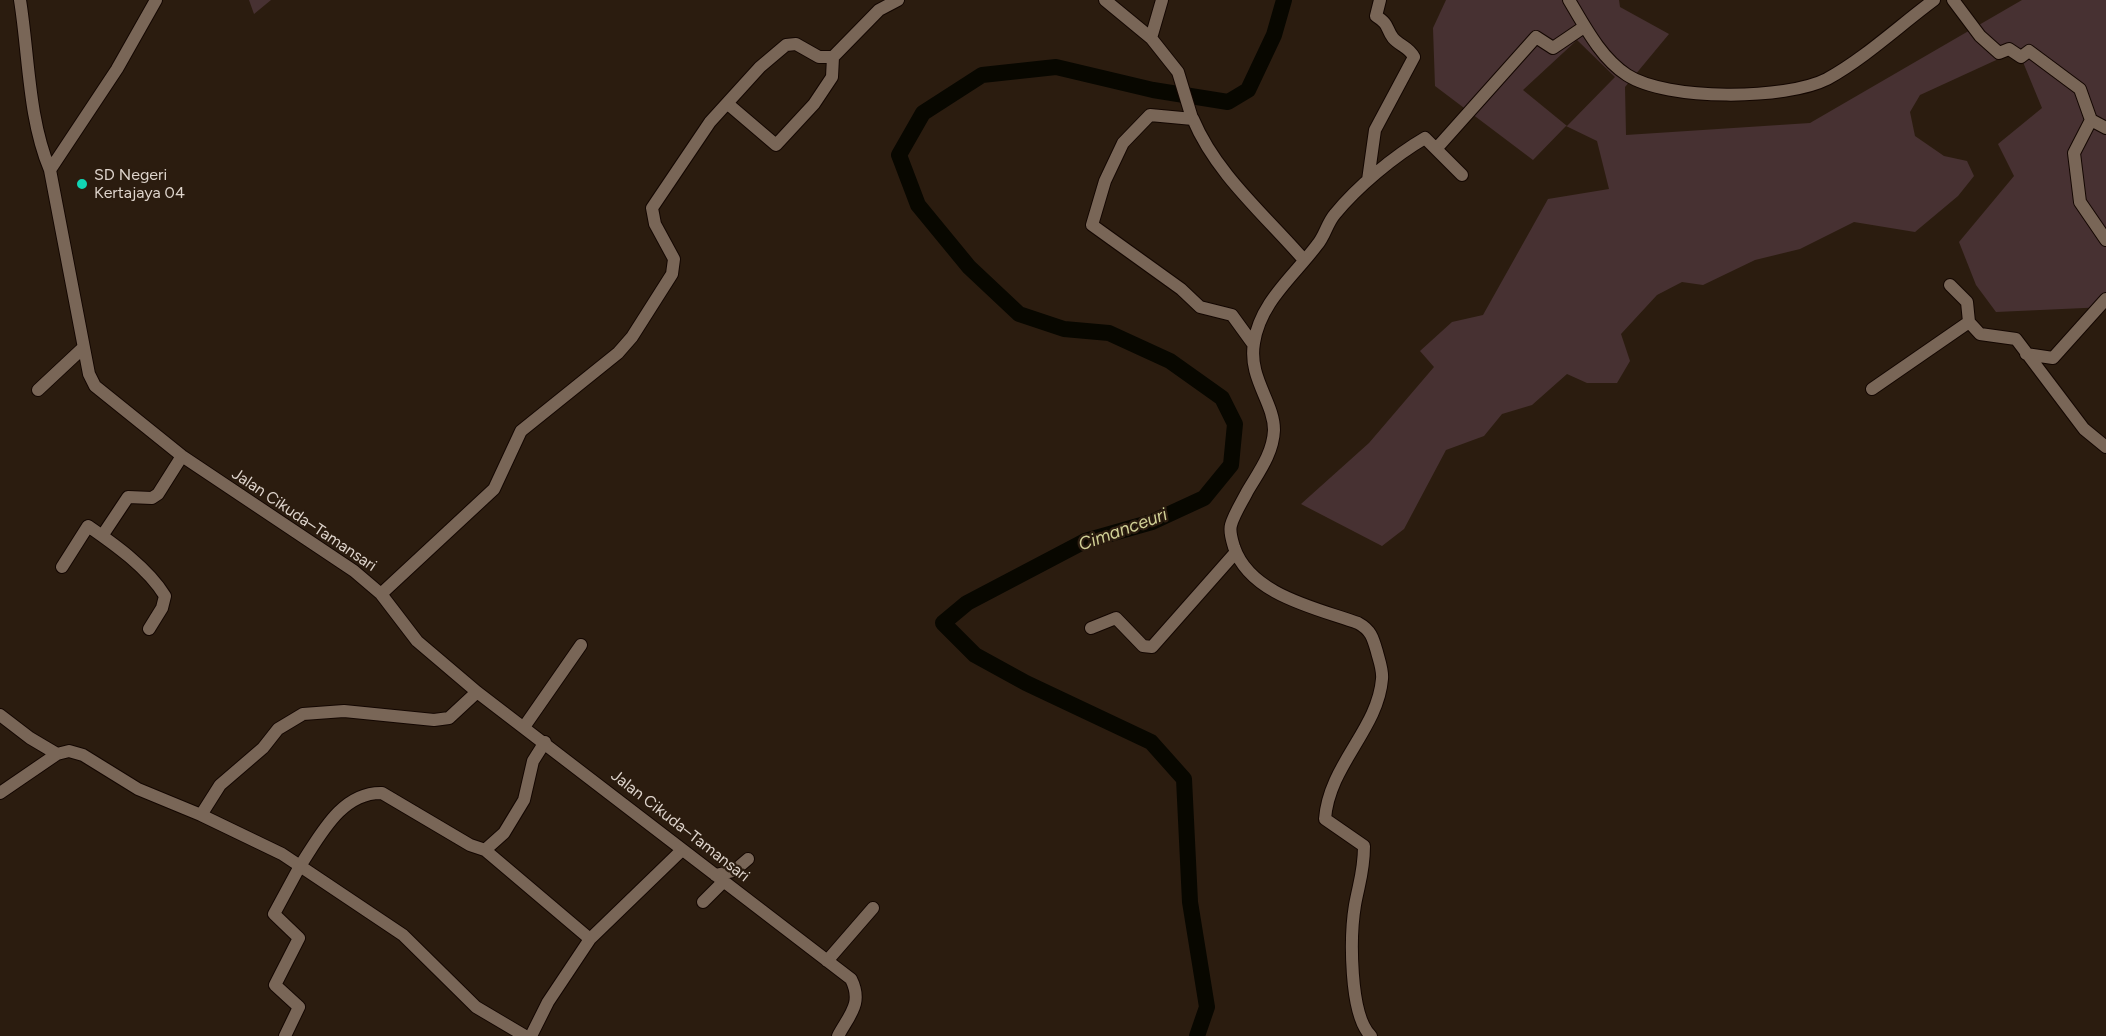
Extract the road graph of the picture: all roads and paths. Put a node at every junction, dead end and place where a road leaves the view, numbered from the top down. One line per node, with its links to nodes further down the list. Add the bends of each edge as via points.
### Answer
1 (20, 0): 18 (street, Jalan Cikuda–Tamansari, via 30,86)
2 (156, 0): 18 (street, via 117,69)
3 (898, 0): 12 (street, via 879,10)
4 (1105, 0): 11 (street)
5 (1162, 0): 11 (street)
6 (1380, 0): 20 (street, via 1376,16 1387,23 1393,37 1414,57 1375,130)
7 (1569, 0): 10 (street)
8 (1934, 0): 10 (street, via 1825,80 1806,87 1746,94 1697,94 1641,84 1610,60)
9 (1953, 0): 15 (street, via 1980,36 1999,53 2009,49 2021,57 2029,51 2080,89)
10 (1584, 27): 17 (street, via 1553,48 1536,37)
11 (1151, 38): 14 (street, via 1178,72)
12 (833, 57): 13 (street, via 819,57 796,44 786,45 760,67); 13 (street, via 832,77 814,104 776,145)
13 (728, 104): 36 (street, via 710,122 652,207 655,224 675,259 674,266 632,337 618,353 521,431 494,489)
14 (1192, 118)
15 (2091, 120): 16 (street); 21 (street, via 2074,153 2075,163 2080,202)
16 (2106, 128)
17 (1436, 149): 19 (street); 20 (street, via 1425,138)
18 (50, 170): 27 (street, Jalan Cikuda–Tamansari)
19 (1462, 176)
20 (1368, 180): 22 (street, via 1333,215 1318,244)
21 (2106, 240)
22 (1304, 260): 26 (street, via 1284,281 1267,308); 26 (street, via 1246,199 1201,138 1193,119 1150,115 1123,143 1105,181 1092,225 1200,307 1232,315)
23 (1950, 285): 25 (street, via 1966,302)
24 (2106, 299): 28 (street, via 2053,358)
25 (1969, 322): 28 (street, via 1980,334 2016,339); 29 (street)
26 (1253, 344): 34 (street, via 1254,372 1274,431 1264,465 1230,526)
27 (84, 347): 30 (street); 32 (street, Jalan Cikuda–Tamansari, via 95,386)
28 (2026, 354): 31 (street, via 2084,429)
29 (1872, 389)
30 (38, 390)
31 (2106, 447)
32 (182, 456): 33 (street, via 158,494 152,498 128,497); 36 (street, Jalan Cikuda–Tamansari, via 354,571)
33 (102, 536): 35 (street, via 88,526); 38 (street, via 165,596)
34 (1236, 552): 37 (street, via 1152,647 1143,646 1116,618); 60 (street, via 1250,572 1275,591 1358,623 1373,637 1382,679 1377,701 1337,772 1326,801 1325,819 1364,846 1364,870 1353,924 1354,984 1360,1020)
35 (62, 567)
36 (381, 594): 40 (street, Jalan Cikuda–Tamansari, via 417,641)
37 (1091, 628)
38 (149, 629)
39 (581, 645): 42 (street)
40 (477, 692): 42 (street, Jalan Cikuda–Tamansari); 46 (street, via 449,718 434,720 344,711 303,714 278,729 263,748 220,785)
41 (0, 715): 44 (street)
42 (524, 727): 43 (street, Jalan Cikuda–Tamansari)
43 (545, 742): 47 (street, via 533,761 525,800 504,833); 48 (street, Jalan Cikuda–Tamansari)
44 (57, 754): 45 (street); 46 (street, via 69,751 83,755 138,789)
45 (0, 793)
46 (201, 815): 50 (street)
47 (485, 850): 50 (street, via 382,793 366,793 344,806); 54 (street)
48 (681, 850): 51 (street, Jalan Cikuda–Tamansari); 54 (street)
49 (748, 859): 51 (street)
50 (300, 866): 56 (street, via 274,914 298,938 275,985 299,1007); 57 (street, via 403,934 476,1007)
51 (719, 878): 52 (street); 55 (street, Jalan Cikuda–Tamansari)
52 (703, 902)
53 (873, 908): 55 (street)
54 (590, 939): 58 (street, via 548,1002)
55 (827, 961): 59 (street, Jalan Cikuda–Tamansari, via 852,979 858,992)
56 (285, 1036)
57 (525, 1036)
58 (531, 1036)
59 (838, 1036)
60 (1371, 1036)

